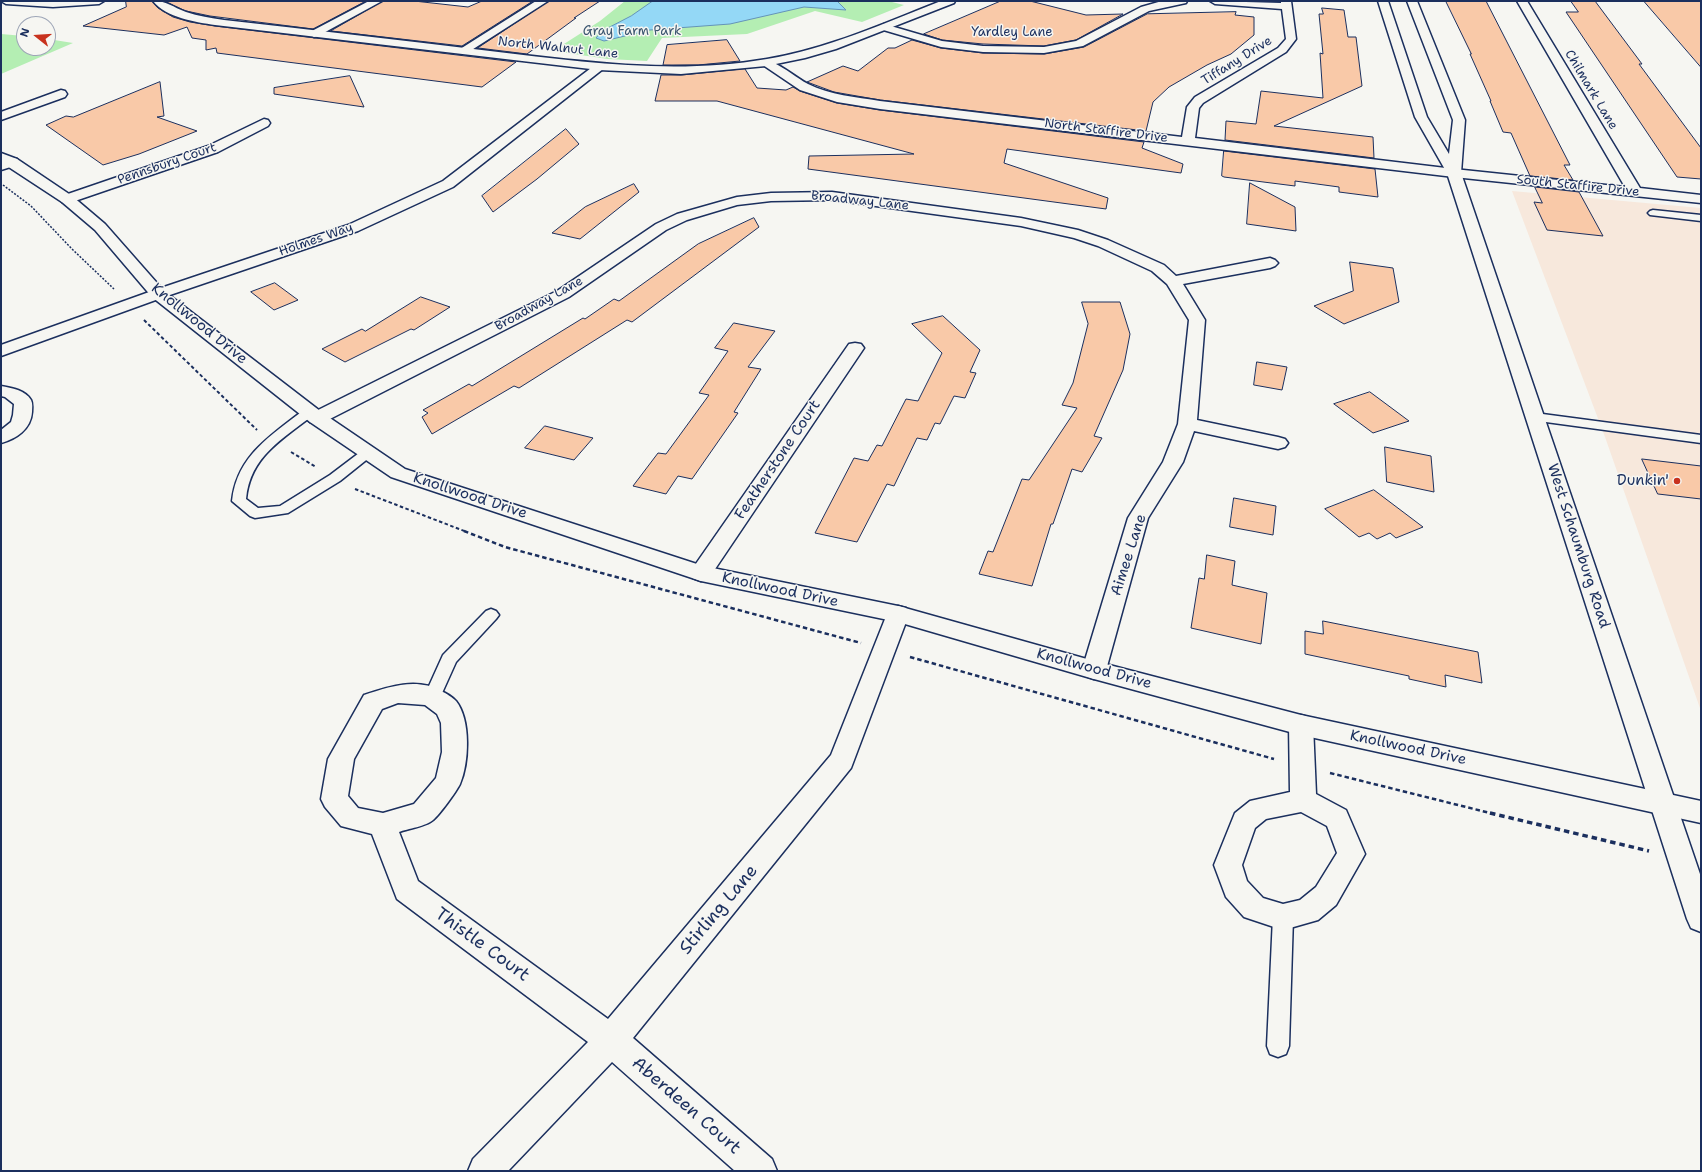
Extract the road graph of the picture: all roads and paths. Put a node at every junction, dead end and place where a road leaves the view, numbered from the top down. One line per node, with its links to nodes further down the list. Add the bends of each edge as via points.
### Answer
1 (6, 1): 2 (street, via 56,4)
2 (99, 1)
3 (158, 1): 14 (street, North Walnut Lane, via 179,13 201,19)
4 (377, 1): 14 (street)
5 (543, 1): 15 (street)
6 (950, 1): 13 (street, North Walnut Lane)
7 (1182, 1): 13 (street, Yardley Lane, via 1145,9 1079,44 1044,50 983,49 941,44)
8 (1215, 1): 12 (street)
9 (1383, 1): 23 (street, West Schaumburg Road, via 1421,117)
10 (1412, 1): 23 (street, West Schaumburg Road, via 1459,120)
11 (1522, 1): 25 (street, Chilmark Lane)
12 (1286, 4): 21 (street, Tiffany Drive, via 1291,39 1288,44 1199,100 1193,107)
13 (884, 27): 16 (street, North Walnut Lane, via 832,47)
14 (314, 34): 15 (street, North Walnut Lane)
15 (463, 51): 17 (street, North Walnut Lane)
16 (766, 63): 17 (street, North Walnut Lane, via 681,71); 21 (street, North Staffire Drive, via 804,87 836,98)
17 (599, 67): 33 (street, Holmes Way, via 448,184 353,228)
18 (61, 94): 19 (street)
19 (1, 116)
20 (264, 123): 26 (street, Pennsbury Court, via 213,149)
21 (1188, 141): 23 (street, North Staffire Drive)
22 (5, 162): 26 (street, Knollwood Drive)
23 (1454, 172): 25 (street, South Staffire Drive); 38 (street, West Schaumburg Road)
24 (1, 184): 32 (path, via 13,191 41,216)
25 (1636, 193): 27 (street, South Staffire Drive)
26 (66, 199): 33 (street, Knollwood Drive, via 100,227)
27 (1701, 199)
28 (1653, 214): 29 (lane)
29 (1701, 218)
30 (1270, 263): 31 (street)
31 (1173, 281): 37 (street, Broadway Lane, via 1158,268 1103,243 1078,234 1021,222 832,196 778,197 737,202 706,209 661,227 563,294); 39 (street, Broadway Lane, via 1197,320)
32 (118, 293)
33 (158, 294): 35 (street, Holmes Way); 37 (street, Knollwood Drive)
34 (855, 348): 44 (street, Featherstone Court)
35 (1, 351)
36 (1, 391): 40 (street, via 11,393 23,402 24,417 14,430)
37 (313, 415): 43 (street, Knollwood Drive); 43 (lane, via 274,441 251,463 240,486 239,501 255,513 283,510 335,478)
38 (1535, 417): 41 (lane); 51 (street, West Schaumburg Road)
39 (1187, 424): 42 (street); 47 (street, Aimee Lane, via 1173,462 1138,518)
40 (1, 437)
41 (1701, 439)
42 (1278, 443)
43 (368, 453): 44 (street, Knollwood Drive, via 398,473)
44 (701, 573): 45 (street, Knollwood Drive)
45 (898, 614): 47 (street, Knollwood Drive); 56 (street, Stirling Lane, via 842,761)
46 (491, 615): 48 (lane, via 449,659)
47 (1094, 670): 49 (street, Knollwood Drive)
48 (432, 697): 53 (street, via 447,708 453,723 455,752 448,782 423,813); 53 (street, via 398,694 373,702 341,759 334,799 350,818)
49 (1301, 724): 50 (street); 51 (street, Knollwood Drive)
50 (1303, 800): 54 (street, via 1337,818 1351,854 1326,896 1308,911); 54 (street, via 1259,809 1244,821 1228,865 1236,888 1254,908)
51 (1663, 804): 52 (street, Knollwood Drive); 55 (street, West Schaumburg Road)
52 (1701, 812)
53 (384, 825): 56 (street, Thistle Court, via 407,890)
54 (1283, 917): 57 (lane)
55 (1701, 919)
56 (611, 1040): 58 (street, Stirling Lane); 59 (street, Aberdeen Court)
57 (1278, 1046)
58 (485, 1171)
59 (760, 1171)

